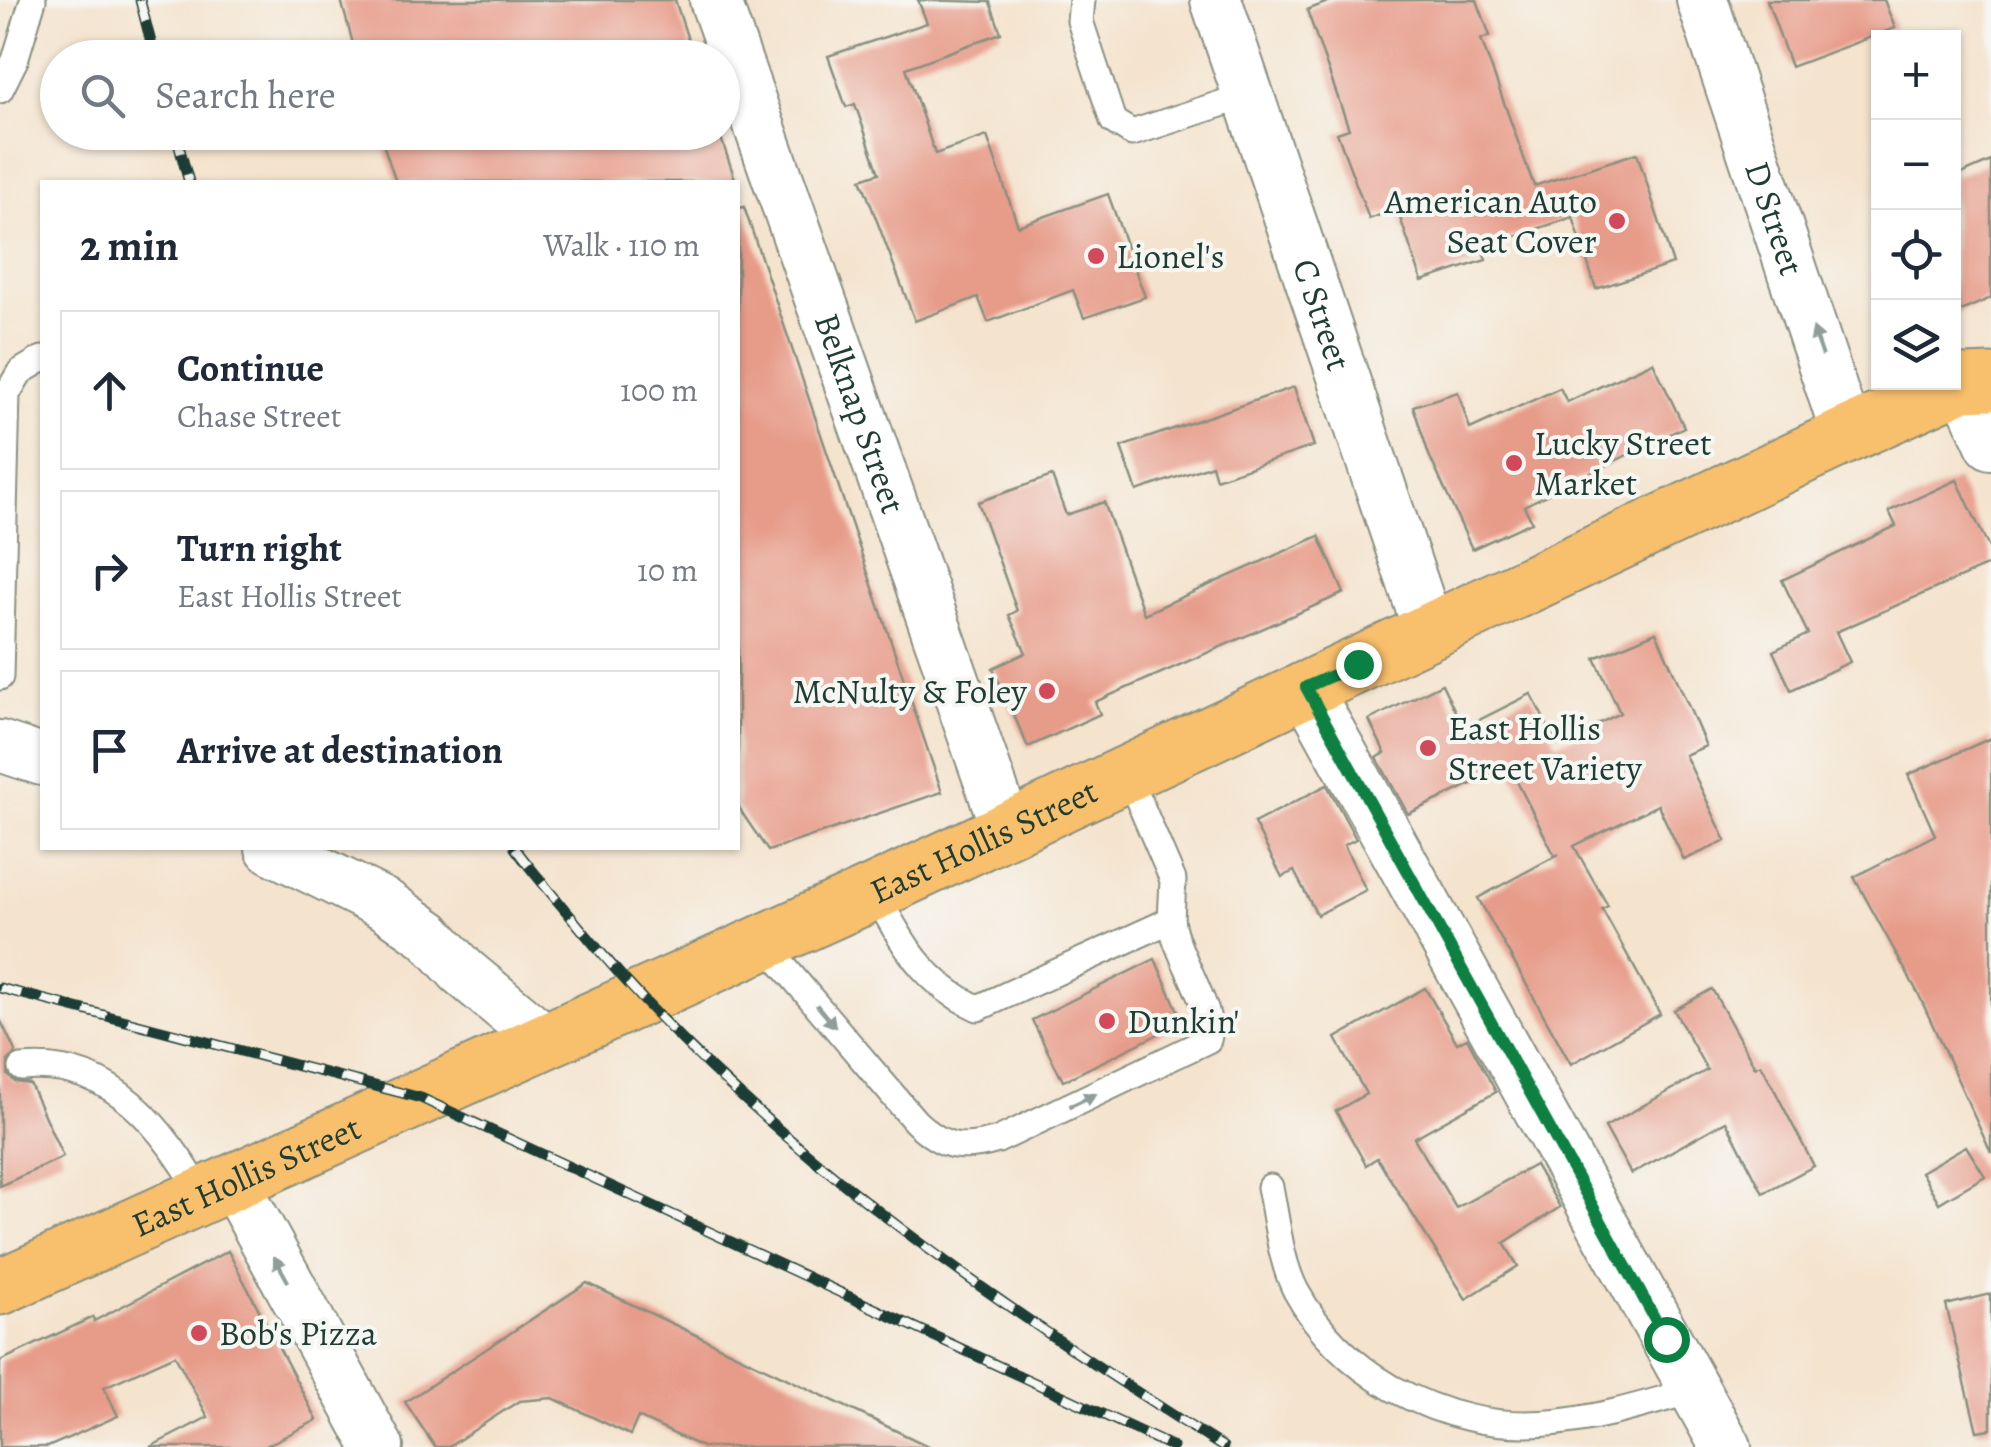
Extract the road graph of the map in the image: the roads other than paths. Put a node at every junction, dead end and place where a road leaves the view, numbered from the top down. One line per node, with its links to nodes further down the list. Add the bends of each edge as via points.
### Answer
1 (33, 0): 8 (lane)
2 (715, 0): 6 (street, Belknap Street)
3 (1082, 0): 9 (lane, via 1080,21 1113,121 1132,133)
4 (1216, 0): 9 (street, C Street)
5 (1702, 0): 12 (street, D Street, one-way to 5)
6 (729, 40)
7 (740, 71): 20 (street, Belknap Street)
8 (0, 90)
9 (1248, 95): 14 (street, C Street)
10 (40, 360): 15 (lane, via 20,372 7,394)
11 (1982, 373): 12 (main road, East Hollis Street); 13 (street)
12 (1847, 435): 14 (main road, East Hollis Street)
13 (1991, 444)
14 (1430, 631): 16 (main road, East Hollis Street)
15 (0, 676)
16 (1306, 687): 19 (main road, East Hollis Street); 30 (street)
17 (0, 746): 18 (street)
18 (40, 759)
19 (1126, 771): 20 (main road, East Hollis Street); 23 (lane, via 1173,880)
20 (1006, 828): 22 (main road, East Hollis Street)
21 (275, 850): 25 (street, via 386,904)
22 (874, 892): 23 (lane, via 908,955 953,997 978,1008); 24 (main road, East Hollis Street)
23 (1171, 920): 24 (lane, one-way to 23, via 915,1121 934,1138 968,1149 1208,1040 1206,1008 1175,947)
24 (763, 942): 25 (main road, East Hollis Street)
25 (546, 1041): 28 (main road, East Hollis Street)
26 (22, 1068): 28 (lane, via 72,1073 114,1089)
27 (1270, 1187): 30 (lane, via 1295,1288 1327,1338 1364,1372 1415,1401 1474,1424 1543,1426)
28 (219, 1190): 29 (main road, East Hollis Street); 31 (street, one-way to 28)
29 (0, 1287)
30 (1695, 1390): 32 (street)
31 (378, 1447)
32 (1726, 1447)

